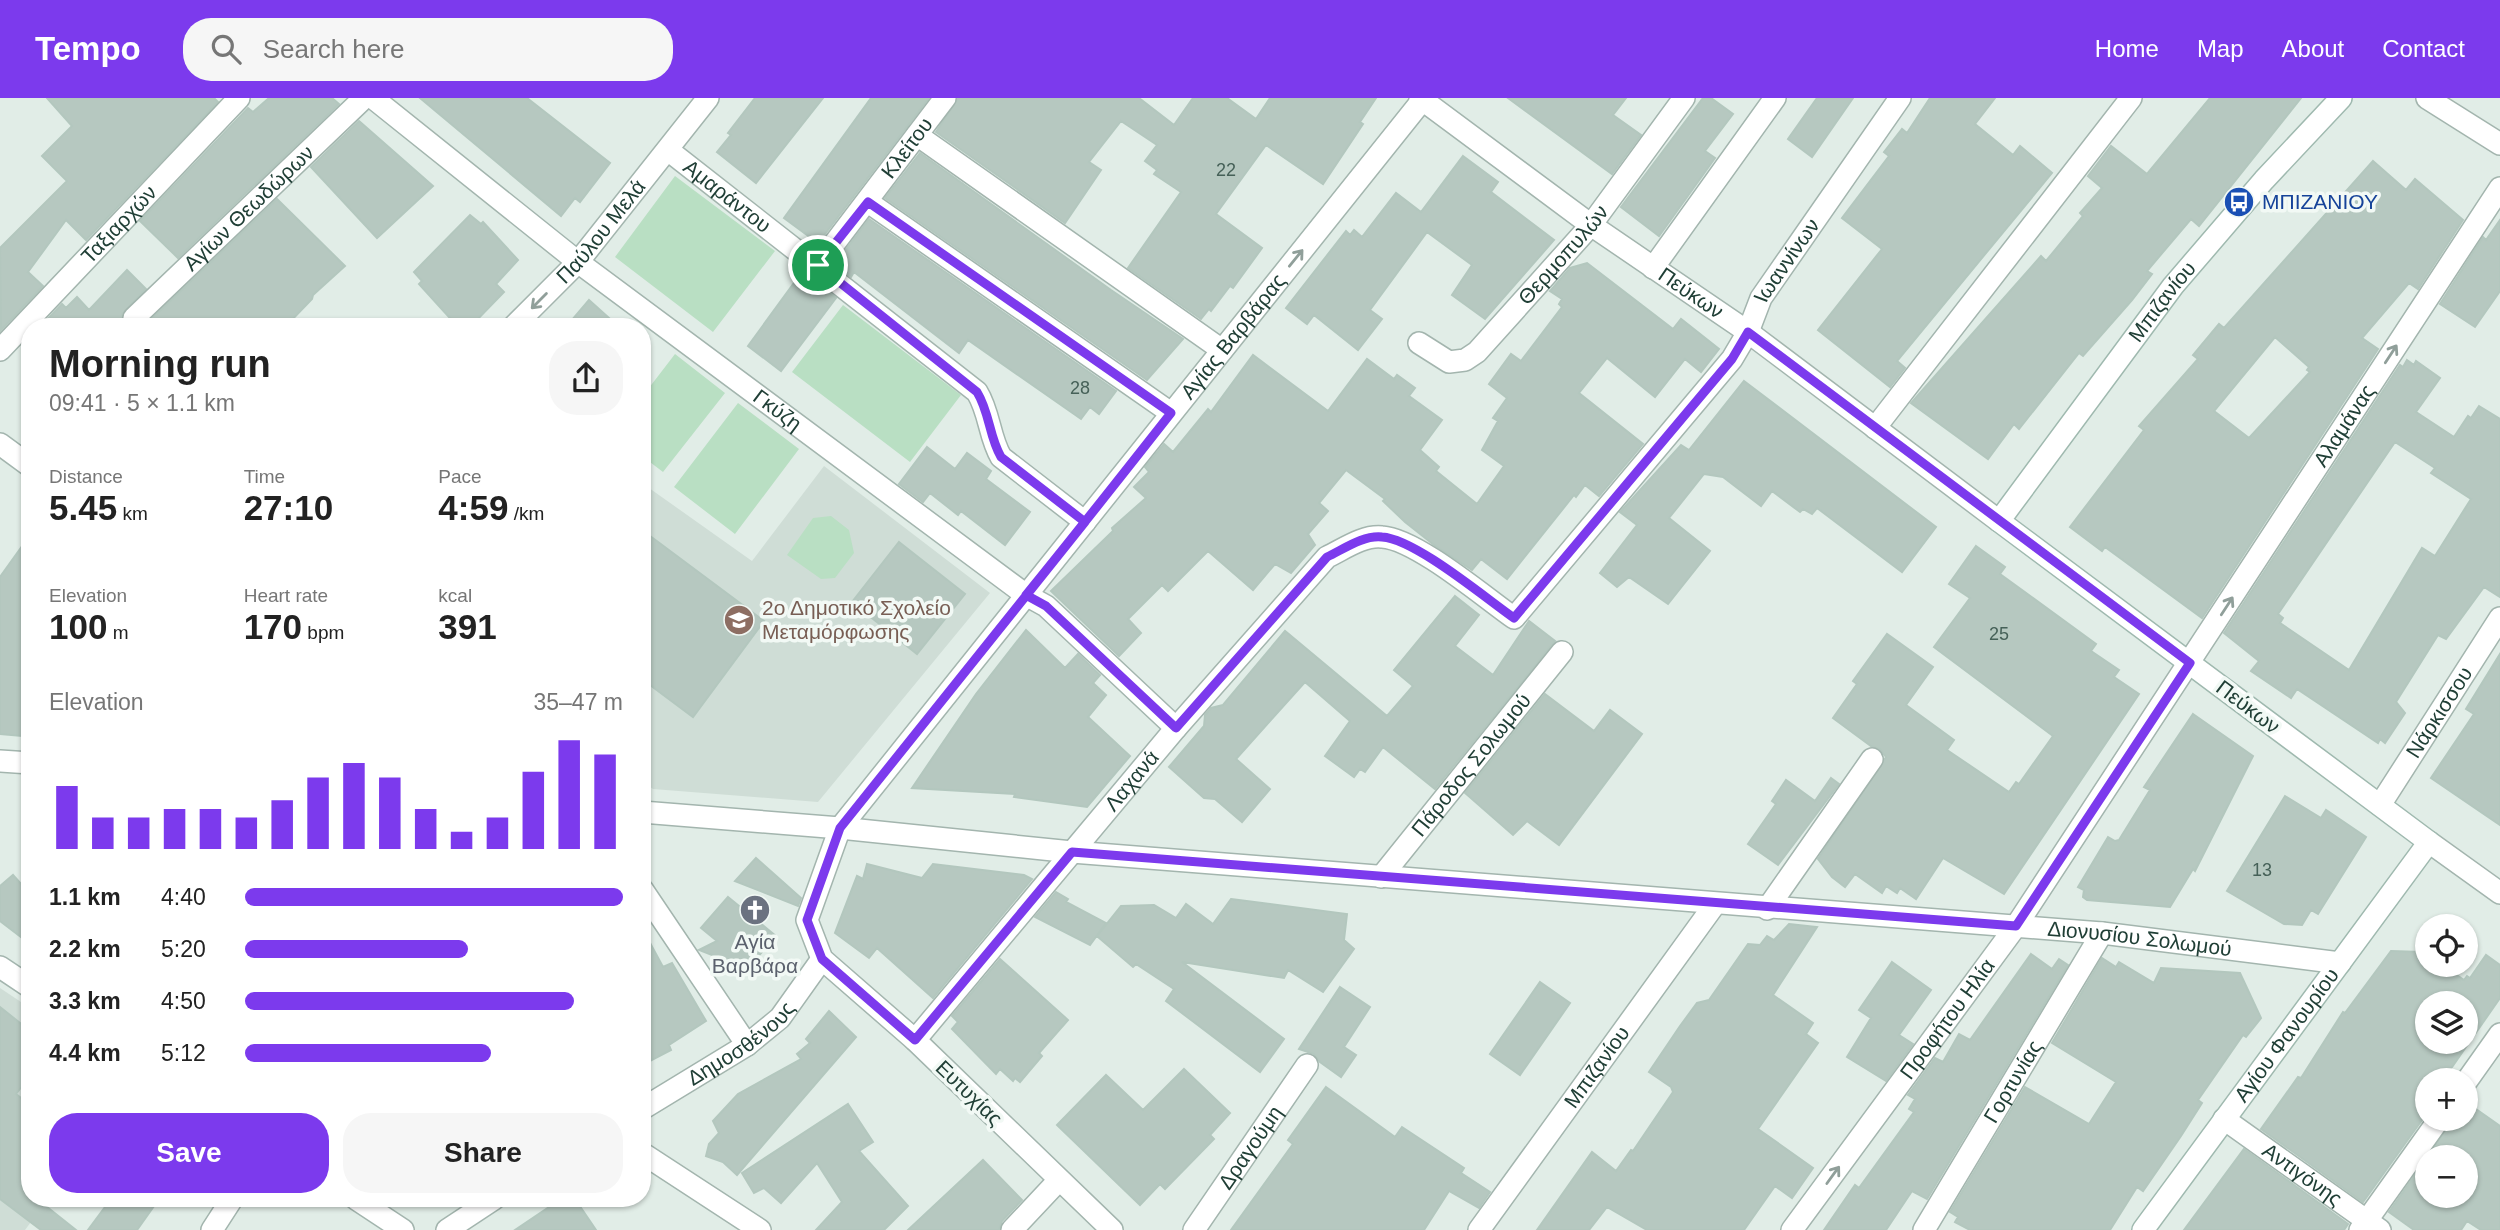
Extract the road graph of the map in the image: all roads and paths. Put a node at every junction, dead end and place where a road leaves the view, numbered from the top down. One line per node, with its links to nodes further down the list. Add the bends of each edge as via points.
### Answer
1 (239, 98): 22 (street, Ταξιαρχών)
2 (364, 98): 23 (street, Αγίων Θεωδώρων)
3 (373, 98): 19 (street, Γκύζη)
4 (708, 98): 15 (street, Παύλου Μελά)
5 (945, 98): 13 (street, Κλείτου)
6 (1684, 98): 18 (street, Θερμοπυλών)
7 (1775, 98): 21 (street)
8 (1900, 98): 26 (street, Ιωαννίνων, via 1761,298)
9 (2132, 98): 31 (street)
10 (2341, 98): 34 (street, Μπιζανίου, via 2174,286)
11 (2427, 98): 14 (street)
12 (1422, 99): 18 (street, Πεύκων); 29 (street, Αγίας Βαρβάρας, one-way to 12)
13 (917, 135): 17 (street, Κλείτου); 29 (street)
14 (2500, 144)
15 (668, 150): 19 (street, Παύλου Μελά); 20 (street, Αμαράντου)
16 (2500, 188): 40 (street, Αλαμάνας, one-way to 16)
17 (868, 202): 20 (street, Κλείτου); 30 (street)
18 (1591, 225): 21 (street, Πεύκων); 27 (street, Θερμοπυλών, via 1477,352 1449,362)
19 (578, 262): 24 (street, Παύλου Μελά, one-way to 24); 36 (street, Γκύζη)
20 (818, 265): 35 (street, Αμαράντου, via 977,392 1001,457)
21 (1653, 268): 26 (street, Πεύκων)
22 (30, 318)
23 (134, 318)
24 (522, 318)
25 (21, 328): 28 (street, Ταξιαρχών)
26 (1748, 332): 31 (street, Πεύκων); 37 (street, Ιωαννίνων, via 1732,359)
27 (1419, 344)
28 (0, 350)
29 (1223, 350): 30 (street, Αγίας Βαρβάρας)
30 (1171, 413): 35 (street, Αγίας Βαρβάρας)
31 (1875, 428): 34 (street, Πεύκων)
32 (0, 444): 33 (street)
33 (21, 459)
34 (1999, 520): 40 (street, Πεύκων)
35 (1085, 522): 36 (street, Αγίας Βαρβάρας)
36 (1026, 595): 41 (street, Γκύζη, via 1046,606); 47 (street, Αγίας Βαρβάρας)
37 (1514, 618): 41 (street, Λαχανά, via 1404,541 1380,536 1357,541 1327,557)
38 (2500, 618): 45 (street, Νάρκισσου)
39 (1562, 652): 50 (street, Πάροδος Σολωμού)
40 (2190, 663): 45 (street, Πεύκων); 55 (street, Προφήτου Ηλία)
41 (1176, 728): 49 (street, Λαχανά)
42 (1872, 759): 53 (street)
43 (0, 761): 44 (street)
44 (21, 762)
45 (2380, 805): 48 (street, Πεύκων)
46 (651, 813): 47 (street, Διονυσίου Σολωμού)
47 (840, 828): 49 (street, Διονυσίου Σολωμού); 57 (street, Αγίας Βαρβάρας, via 807,920)
48 (2429, 842): 51 (street, Πεύκων); 58 (street, Αγίου Φανουρίου)
49 (1072, 852): 50 (street, Διονυσίου Σολωμού); 62 (street, Λαχανά)
50 (1381, 877): 52 (street, Διονυσίου Σολωμού)
51 (2500, 893)
52 (1715, 904): 53 (street, Διονυσίου Σολωμού); 82 (street, Μπιζανίου)
53 (1767, 909): 55 (street, Διονυσίου Σολωμού)
54 (651, 910): 63 (street)
55 (2016, 926): 56 (street, Διονυσίου Σολωμού); 83 (street, Προφήτου Ηλία, one-way to 55)
56 (2102, 933): 58 (street, Διονυσίου Σολωμού); 84 (street, Γορτυνίας)
57 (822, 959): 62 (street, Ευτυχίας); 63 (street, Δημοσθένους, via 780,1018)
58 (2340, 963): 67 (street, Αγίου Φανουρίου)
59 (0, 967): 60 (street)
60 (21, 981)
61 (2500, 1034): 65 (street)
62 (915, 1040): 70 (street, Ευτυχίας)
63 (747, 1045): 66 (street, Δημοσθένους)
64 (1307, 1065): 81 (street, Δραγούμη)
65 (2476, 1068)
66 (651, 1104)
67 (2224, 1119): 74 (street, Αντιγόνης); 85 (street, Αγίου Φανουρίου)
68 (2432, 1131): 74 (street)
69 (651, 1159): 78 (street)
70 (1059, 1180): 79 (street); 80 (street, Ευτυχίας)
71 (227, 1207): 75 (street)
72 (368, 1207): 76 (street)
73 (482, 1207): 77 (street)
74 (2369, 1227)
75 (212, 1230)
76 (403, 1230)
77 (447, 1230)
78 (760, 1230)
79 (1012, 1230)
80 (1112, 1230)
81 (1194, 1230)
82 (1479, 1230)
83 (1792, 1230)
84 (1924, 1230)
85 (2143, 1230)

